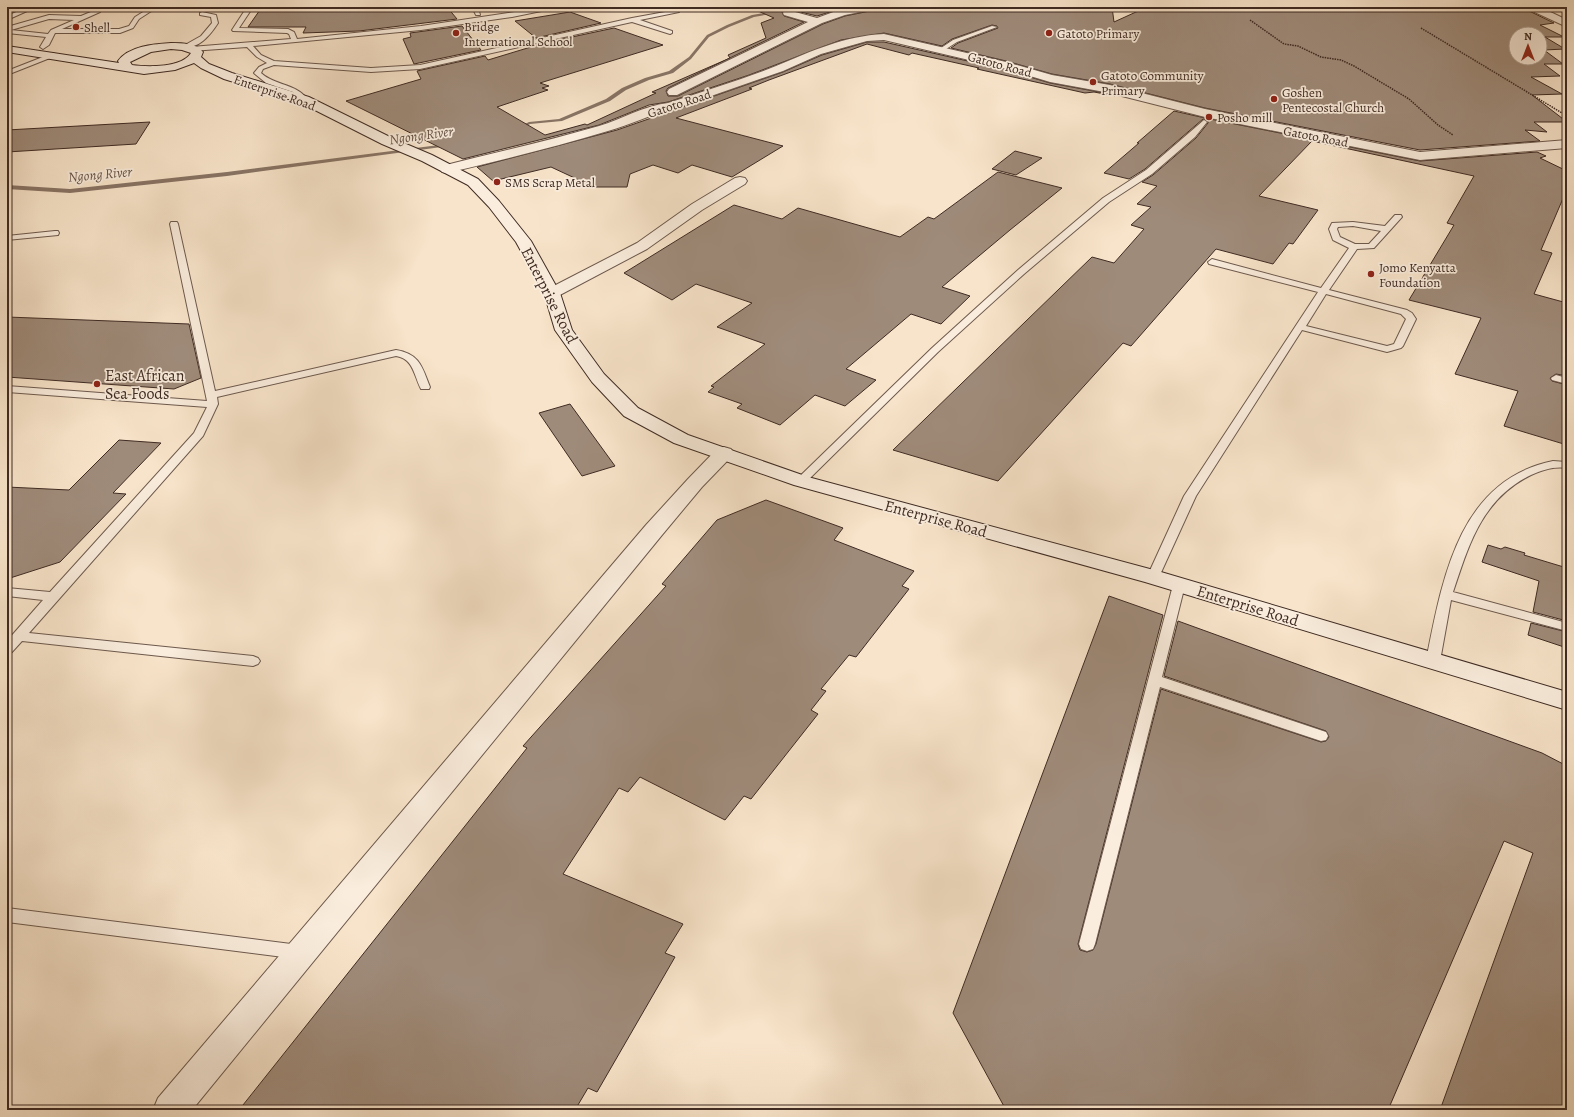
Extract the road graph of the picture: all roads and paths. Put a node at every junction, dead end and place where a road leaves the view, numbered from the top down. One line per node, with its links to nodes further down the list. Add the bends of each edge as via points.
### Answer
1 (33, 7): 15 (lane)
2 (250, 7): 30 (lane, via 235,30 288,31 292,33)
3 (475, 7): 13 (lane)
4 (520, 7): 13 (lane)
5 (558, 7): 30 (lane, via 399,30)
6 (871, 7): 20 (street, via 843,12)
7 (1532, 7): 23 (street)
8 (153, 8): 29 (lane, via 137,18 131,27 120,31)
9 (98, 11): 16 (lane)
10 (676, 12): 17 (lane)
11 (788, 13): 20 (street)
12 (202, 14): 38 (lane, via 214,16 215,23)
13 (478, 14): 14 (lane)
14 (462, 16)
15 (7, 18)
16 (80, 18): 19 (lane, via 49,17); 24 (lane)
17 (632, 20): 28 (lane); 40 (lane, via 420,68 343,69)
18 (1250, 20): 50 (path, via 1284,44 1298,46 1321,57 1341,60 1392,88 1409,98 1438,125)
19 (31, 22): 21 (lane); 27 (lane)
20 (815, 22): 32 (street, via 818,27); 46 (street, via 659,99 655,104)
21 (45, 23)
22 (59, 24): 24 (lane)
23 (1567, 24)
24 (66, 25): 29 (lane)
25 (994, 27): 36 (lane, via 955,41)
26 (1421, 28): 47 (path)
27 (7, 30): 29 (lane)
28 (670, 32)
29 (51, 34): 34 (lane)
30 (294, 40): 33 (lane)
31 (7, 42): 34 (street)
32 (817, 43): 36 (street, Gatoto Road, via 878,37); 46 (street, Gatoto Road, via 779,69)
33 (249, 45): 38 (lane); 40 (lane, via 257,56)
34 (43, 47): 37 (street, via 114,53)
35 (7, 49): 39 (street)
36 (941, 50): 50 (street, Gatoto Road, via 1050,78 1110,89 1198,112 1318,137 1420,156)
37 (144, 51): 38 (street, via 169,47); 41 (street, via 127,58 124,61)
38 (190, 51): 42 (street, via 179,65); 44 (street, Enterprise Road, via 205,66)
39 (52, 55): 41 (street); 43 (lane)
40 (273, 63): 45 (lane, via 261,68 257,73 268,81 300,93)
41 (127, 66): 42 (street, via 144,70)
42 (162, 69): 44 (street, Enterprise Road, via 194,70)
43 (7, 73)
44 (228, 76): 45 (street, Enterprise Road)
45 (305, 100): 51 (street, Enterprise Road)
46 (661, 107): 51 (street, Gatoto Road, via 624,123 590,133)
47 (1567, 116)
48 (1204, 122): 70 (lane, via 1192,136 1149,172 1106,200 1015,278 935,350)
49 (1567, 144): 50 (street, Gatoto Road)
50 (1477, 151)
51 (447, 169): 61 (street, Enterprise Road, via 473,182 494,204 523,241)
52 (740, 181): 61 (street, via 697,207 642,246)
53 (1398, 217): 55 (lane)
54 (174, 224): 67 (lane)
55 (1386, 229): 58 (lane, via 1371,246); 58 (lane, via 1353,224 1335,225 1333,228 1336,238)
56 (55, 233): 57 (lane)
57 (7, 238)
58 (1354, 248): 60 (lane)
59 (1212, 262): 60 (lane)
60 (1324, 290): 62 (lane); 62 (lane, via 1409,315 1411,319 1398,346 1387,349 1375,347)
61 (552, 293): 68 (street, Enterprise Road, via 564,330 598,378 631,412 681,439)
62 (1300, 328): 71 (lane, via 1190,496)
63 (1556, 378): 64 (lane)
64 (1567, 381)
65 (425, 387): 67 (lane, via 410,356 396,353)
66 (7, 389): 67 (lane)
67 (212, 400): 75 (lane, via 199,434)
68 (724, 453): 70 (street, Enterprise Road); 86 (street, via 654,530)
69 (1567, 465): 74 (lane, via 1550,464 1521,476 1486,506 1470,529)
70 (801, 481): 71 (street, Enterprise Road)
71 (1153, 577): 72 (street, Enterprise Road)
72 (1179, 585): 80 (street, Enterprise Road); 81 (lane)
73 (7, 592): 75 (lane)
74 (1446, 594): 76 (lane); 80 (lane)
75 (53, 597): 77 (lane)
76 (1567, 627)
77 (19, 636): 78 (lane); 79 (lane)
78 (7, 649)
79 (253, 661)
80 (1433, 661): 82 (street, Enterprise Road)
81 (1155, 680): 83 (lane); 85 (lane)
82 (1567, 701)
83 (1321, 736)
84 (7, 914): 86 (lane)
85 (1087, 944)
86 (302, 952): 87 (street)
87 (170, 1110)

